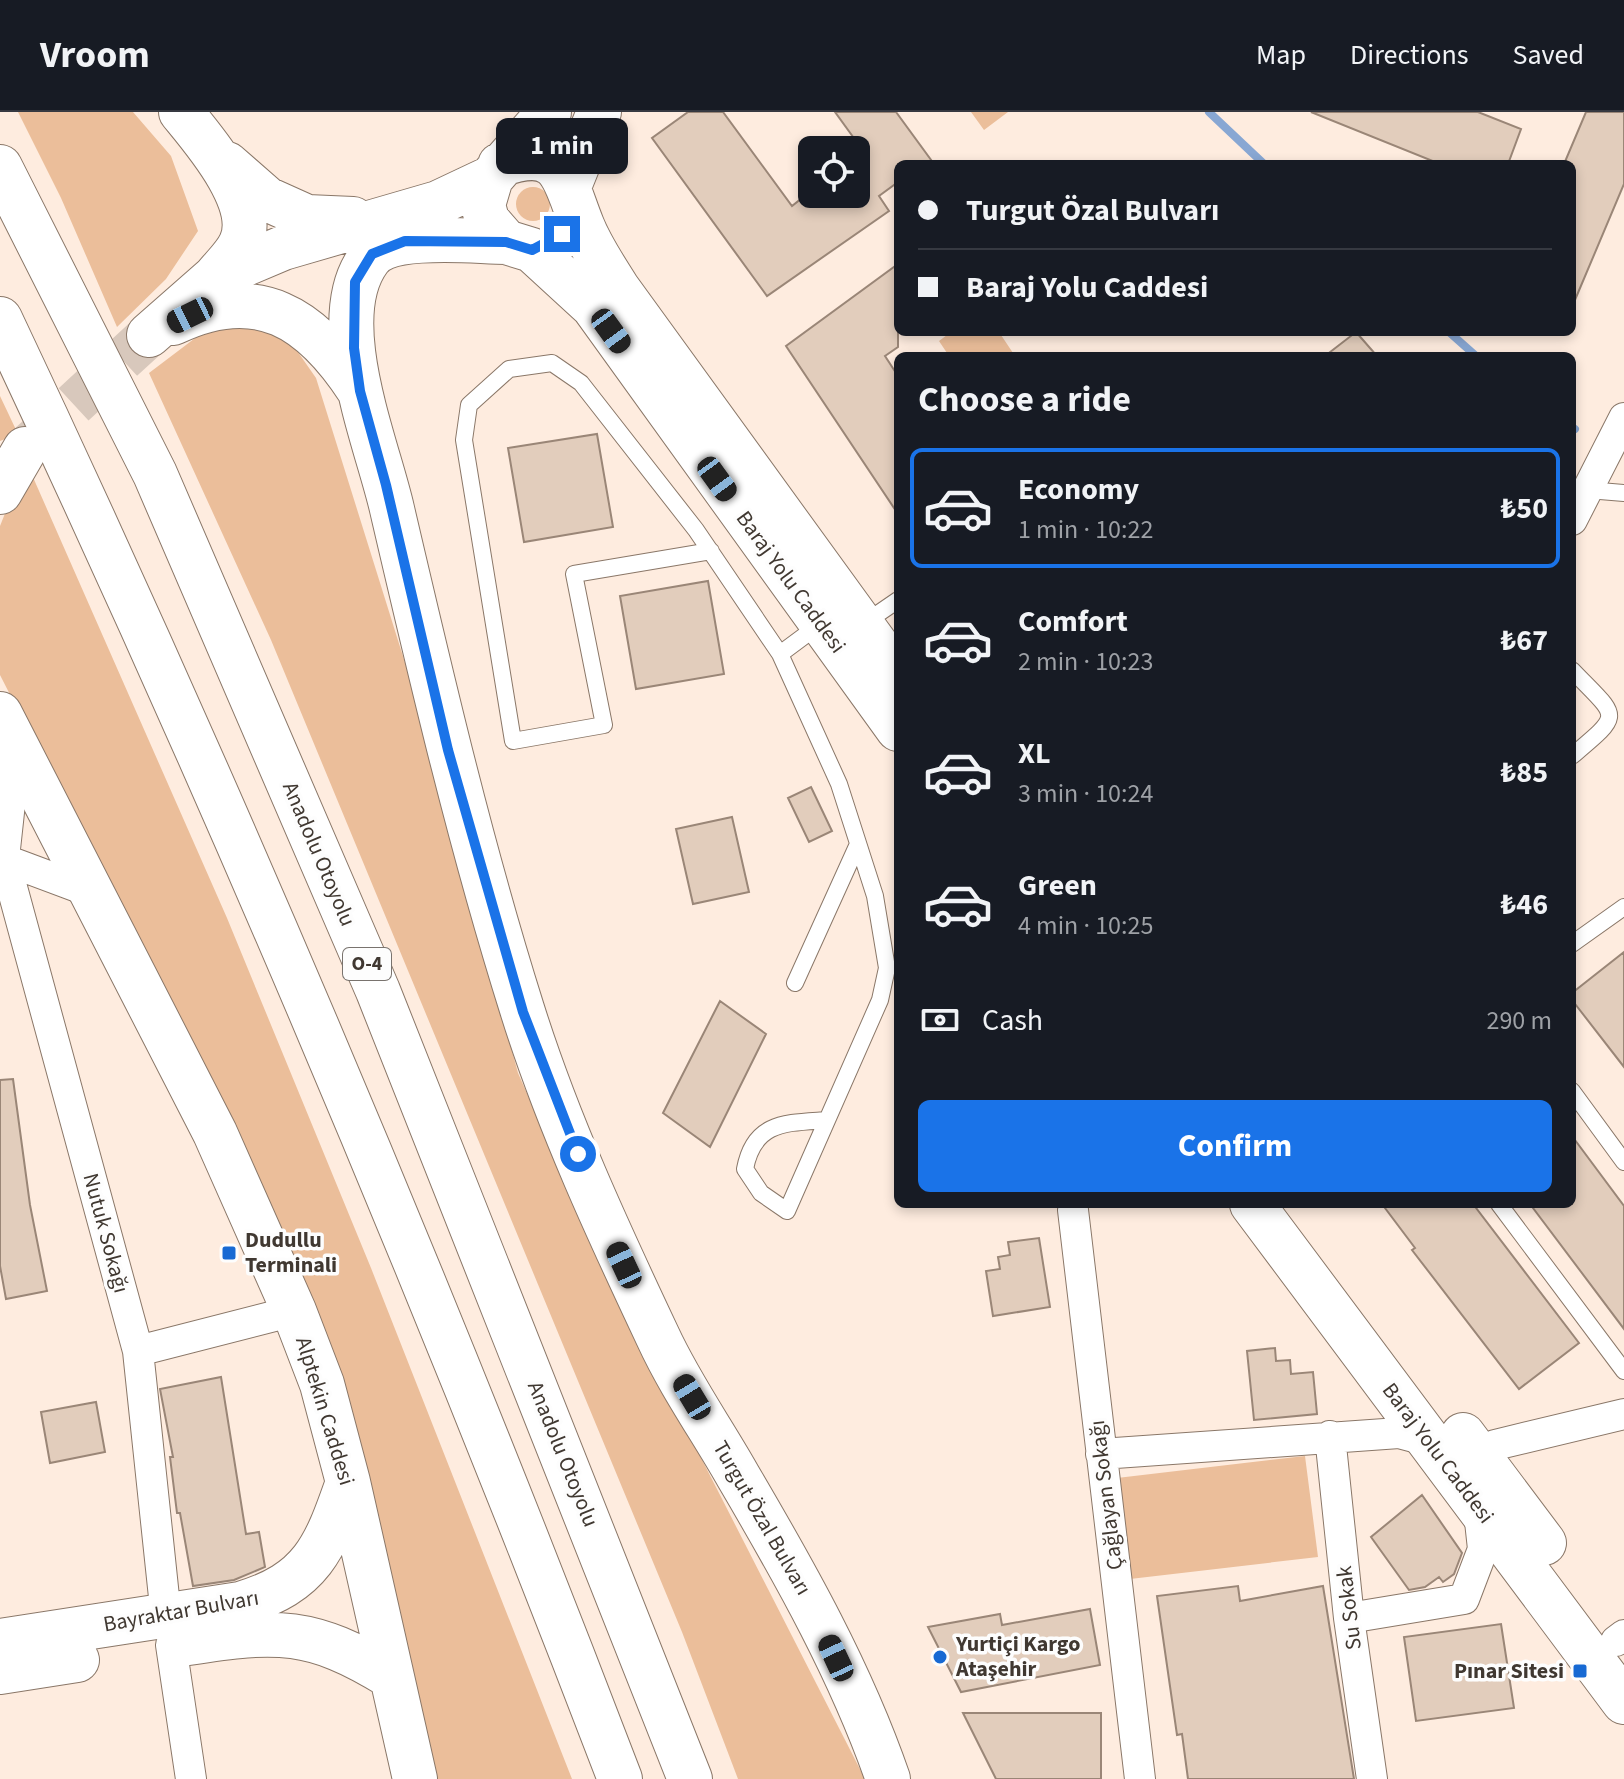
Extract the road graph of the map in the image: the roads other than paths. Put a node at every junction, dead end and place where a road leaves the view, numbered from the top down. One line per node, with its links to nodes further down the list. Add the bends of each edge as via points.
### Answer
1 (181, 112): 4 (main road)
2 (549, 112): 6 (main road)
3 (599, 112): 7 (main road)
4 (216, 155): 8 (main road, via 267,199 307,217); 10 (main road, via 242,205 243,242)
5 (0, 167): 61 (main road, Anadolu Otoyolu / O-4, via 155,474 378,991)
6 (495, 172): 7 (main road, via 533,158 561,171); 8 (main road, via 438,203); 9 (main road, Baraj Yolu Caddesi, via 483,205 487,220)
7 (572, 192): 9 (main road, via 573,212 562,234); 21 (main road, Baraj Yolu Caddesi, via 596,254)
8 (382, 220): 10 (main road, via 283,248)
9 (519, 246): 12 (main road, via 405,241 372,254 355,282 354,348); 21 (main road, Baraj Yolu Caddesi, via 593,306)
10 (215, 277): 12 (main road, via 149,335 190,315 236,304 256,306 295,323 333,350)
11 (0, 319): 60 (main road, via 316,1018)
12 (360, 391): 62 (main road, Turgut Özal Bulvarı, via 448,750 523,1012 600,1211 661,1344 801,1582)
13 (1624, 418): 15 (street)
14 (0, 459): 16 (main road, via 25,449)
15 (1588, 490): 17 (lane); 18 (street)
16 (0, 492)
17 (1624, 493)
18 (1576, 512)
19 (711, 551): 19 (lane, via 581,383 552,363 509,369 469,405 464,440 513,741 604,725 574,574); 22 (lane)
20 (894, 602): 21 (lane)
21 (841, 624): 22 (lane); 23 (main road, Baraj Yolu Caddesi); 25 (main road, Baraj Yolu Caddesi)
22 (780, 654): 28 (lane, via 839,784)
23 (894, 671)
24 (1576, 675): 27 (lane, via 1613,717 1609,729)
25 (894, 722)
26 (8, 731): 29 (street); 30 (main road, Alptekin Caddesi)
27 (1576, 753)
28 (858, 844): 33 (lane); 35 (lane, via 875,896 887,968 880,1000)
29 (2, 858): 30 (street); 42 (street, Nutuk Sokağı)
30 (91, 892): 41 (main road, Alptekin Caddesi, via 215,1133)
31 (1624, 907): 32 (lane)
32 (1576, 941)
33 (795, 983)
34 (1576, 1096): 36 (lane)
35 (827, 1120): 35 (lane, via 770,1127 747,1158 745,1169 761,1193 787,1211)
36 (1624, 1162)
37 (1255, 1208): 46 (main road, Baraj Yolu Caddesi)
38 (1293, 1208): 48 (main road, Baraj Yolu Caddesi)
39 (1502, 1208): 43 (lane)
40 (1073, 1210): 47 (street, Çağlayan Sokağı)
41 (294, 1311): 42 (street); 49 (main road, Alptekin Caddesi, via 322,1384)
42 (138, 1351): 52 (street, Nutuk Sokağı)
43 (1624, 1371)
44 (1624, 1414): 48 (street, via 1495,1445)
45 (1330, 1436): 46 (street, via 1399,1433); 47 (street); 51 (street, Su Sokak)
46 (1428, 1439): 48 (street); 50 (main road, Baraj Yolu Caddesi)
47 (1101, 1454): 63 (street, Çağlayan Sokağı)
48 (1478, 1454): 50 (street); 54 (main road, Baraj Yolu Caddesi)
49 (348, 1482): 52 (main road, Bayraktar Bulvarı, via 326,1544 297,1577 267,1596); 56 (main road, Alptekin Caddesi)
50 (1478, 1507): 51 (street, via 1483,1549 1464,1599); 57 (main road, Baraj Yolu Caddesi)
51 (1349, 1618): 64 (street, Su Sokak)
52 (169, 1631): 53 (main road, Bayraktar Bulvarı); 55 (main road, Bayraktar Bulvarı); 56 (main road, Bayraktar Bulvarı, via 298,1634 347,1650); 58 (street, Nutuk Sokağı)
53 (0, 1641)
54 (1621, 1642)
55 (0, 1672)
56 (390, 1676): 59 (main road, Alptekin Caddesi)
57 (1624, 1702)
58 (191, 1779)
59 (415, 1779)
60 (620, 1779)
61 (690, 1779)
62 (888, 1779)
63 (1140, 1779)
64 (1372, 1779)

